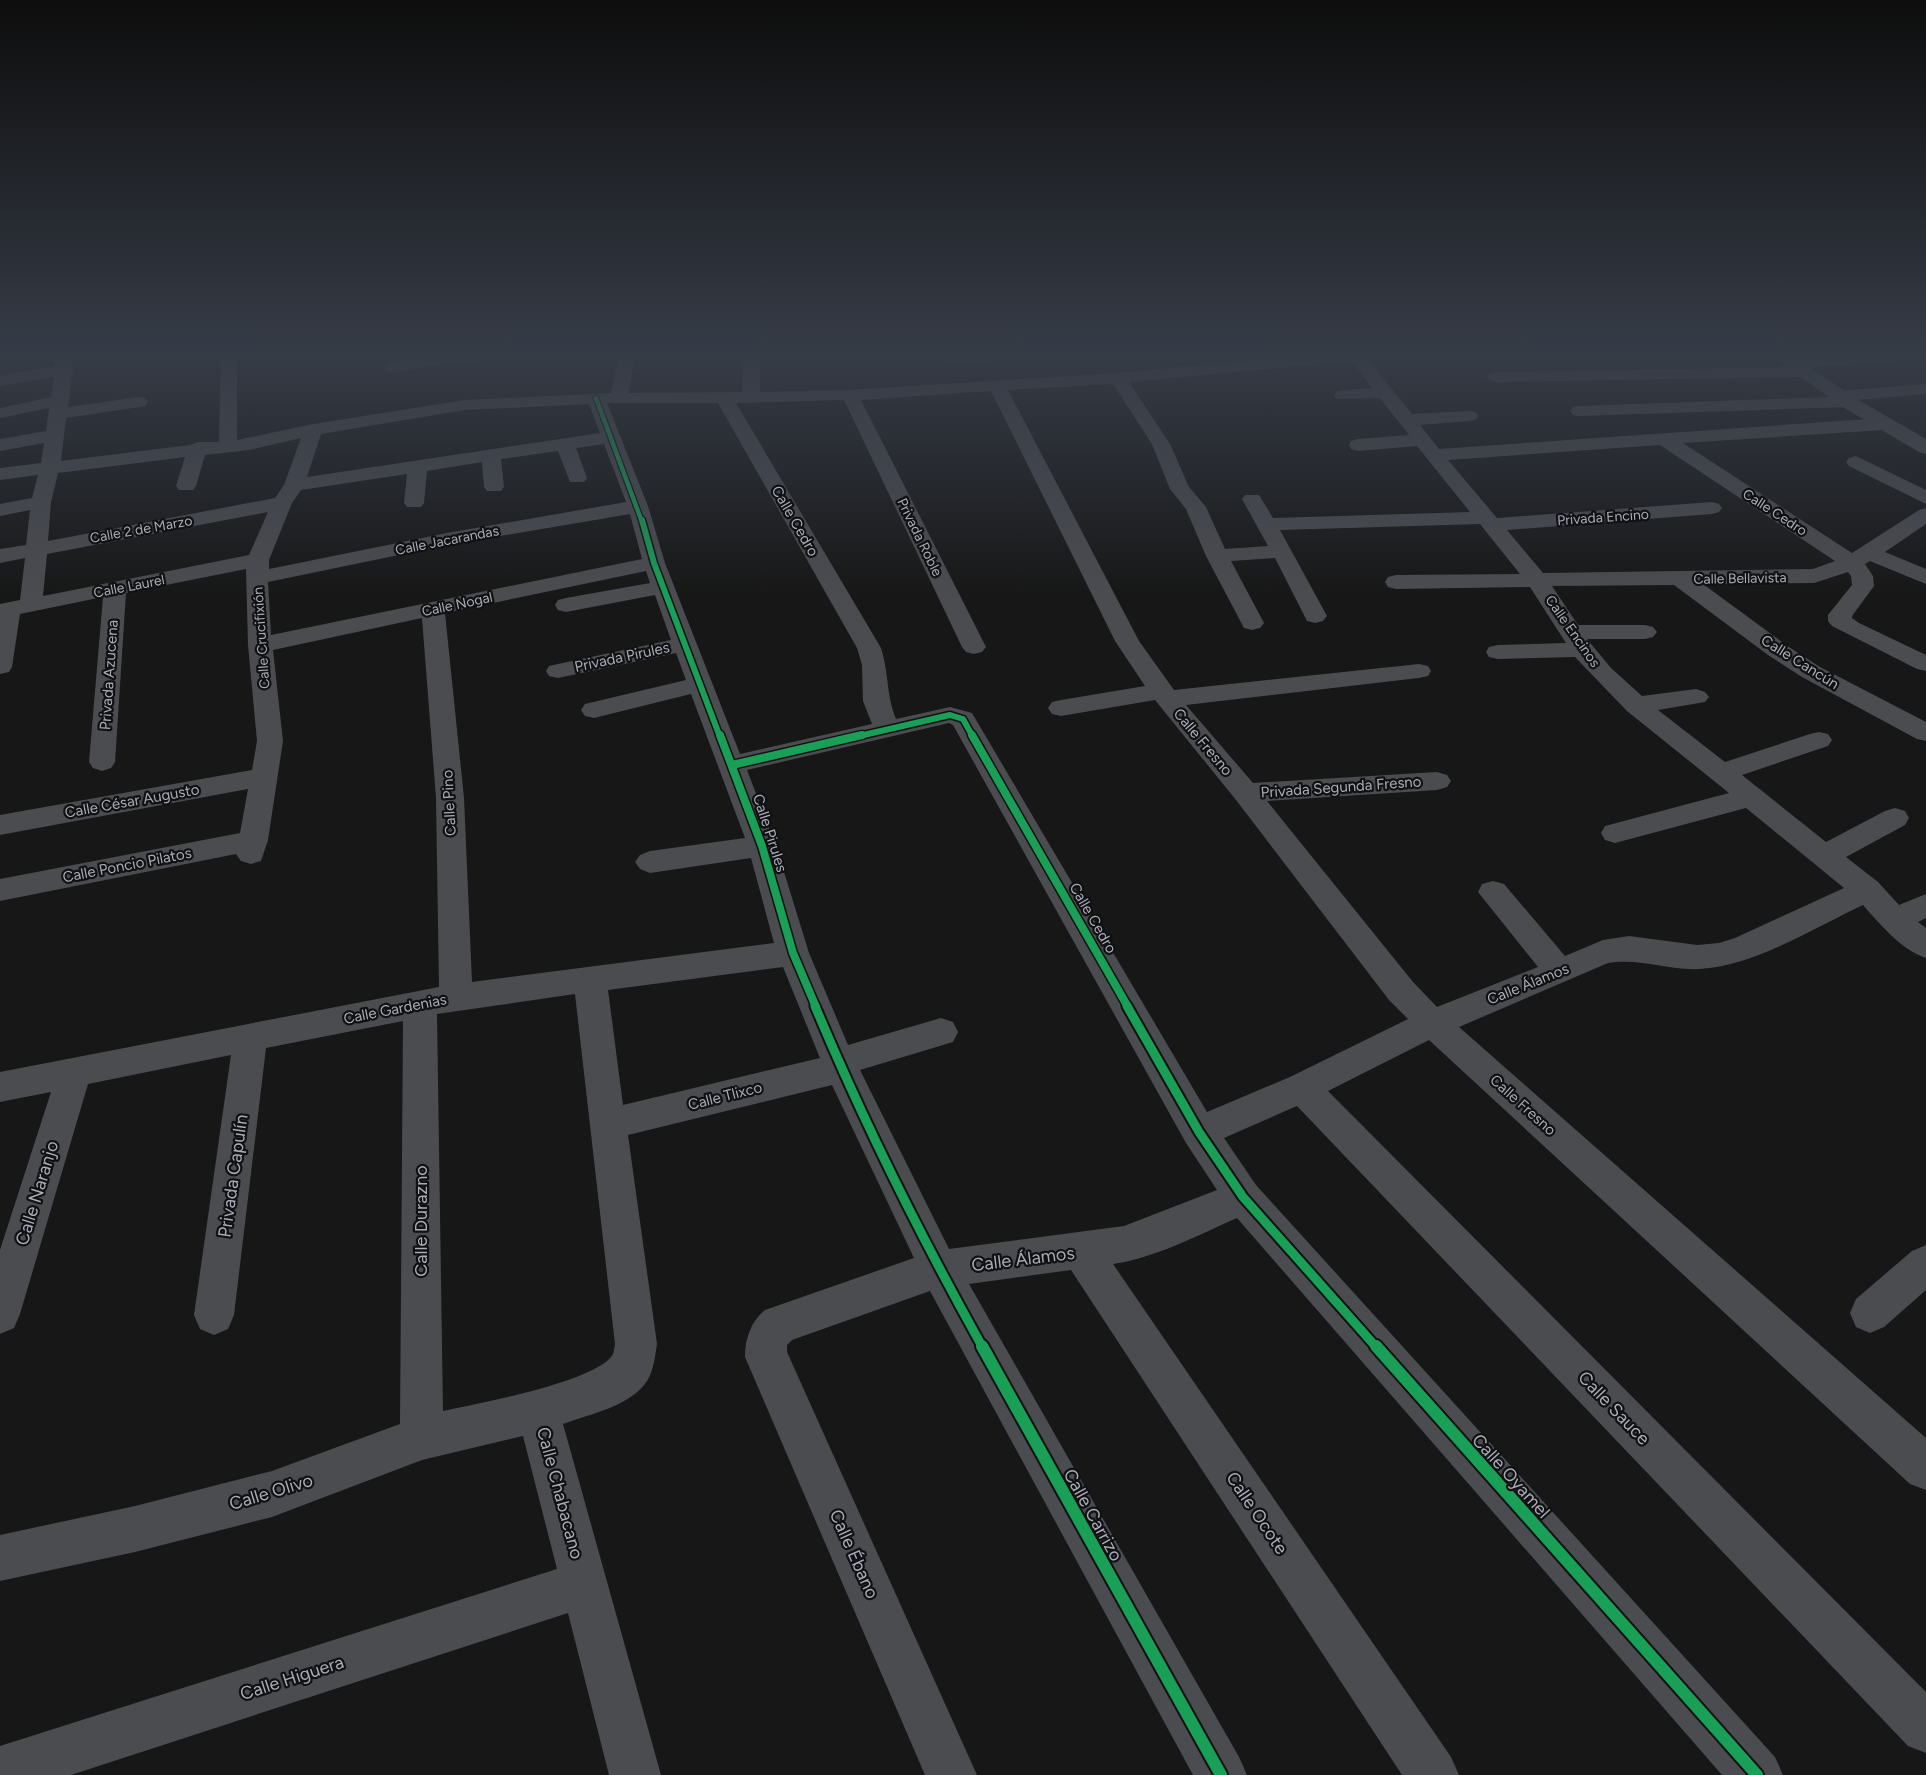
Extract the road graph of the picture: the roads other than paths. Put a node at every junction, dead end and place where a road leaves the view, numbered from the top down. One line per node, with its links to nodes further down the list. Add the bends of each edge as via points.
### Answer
1 (228, 433): 18 (street)
2 (298, 433): 18 (street)
3 (312, 433): 28 (street, Calle Crucifixión)
4 (610, 433): 13 (street, Calle Pirules)
5 (744, 433): 75 (street, Calle Cedro, via 869,648 876,701)
6 (869, 433): 63 (street, Privada Roble)
7 (1009, 433): 70 (street, Calle Fresno, via 1127,641)
8 (1154, 433): 45 (street, via 1180,489 1196,507)
9 (1417, 433): 20 (street, Calle Encinos)
10 (1770, 433): 14 (street)
11 (1899, 433): 21 (main road)
12 (55, 435): 16 (street); 25 (street)
13 (610, 436): 15 (street); 36 (street, Calle Pirules)
14 (1666, 441): 20 (street); 46 (street, Calle Cedro)
15 (565, 444): 22 (street); 27 (street)
16 (0, 445)
17 (1358, 445): 20 (street)
18 (228, 446): 19 (street)
19 (198, 448): 25 (street); 29 (street)
20 (1428, 448): 40 (street, Calle Encinos)
21 (1926, 448)
22 (491, 454): 24 (street); 30 (street)
23 (1856, 462): 31 (street)
24 (418, 465): 28 (street); 35 (street)
25 (50, 467): 26 (street); 33 (street)
26 (0, 474)
27 (577, 478)
28 (294, 485): 34 (street, Calle Crucifixión)
29 (186, 486)
30 (494, 487)
31 (1926, 498)
32 (1252, 499): 41 (street)
33 (41, 502): 38 (street); 42 (street)
34 (282, 503): 42 (street, Calle 2 de Marzo); 47 (street, Calle Crucifixión)
35 (414, 503)
36 (638, 506): 47 (street, Calle Jacarandas); 48 (street, Calle Pirules)
37 (1712, 508): 40 (street, Privada Encino)
38 (0, 510)
39 (1926, 514): 46 (street, Calle Bellavista)
40 (1490, 521): 41 (street, Privada Encino); 51 (street, Calle Encinos)
41 (1267, 524): 43 (street)
42 (38, 548): 44 (street, Calle 2 de Marzo); 55 (street)
43 (1282, 551): 45 (street); 57 (street)
44 (0, 556)
45 (1217, 556): 58 (street)
46 (1861, 558): 49 (street, Calle Cedro); 50 (street, Calle Bellavista, via 1814,576); 65 (street, via 1863,586 1840,615 1840,621)
47 (257, 569): 53 (street, Calle Laurel); 62 (street, Calle Crucifixión)
48 (659, 574): 54 (street); 56 (street, Calle Nogal); 61 (street, Calle Pirules)
49 (1926, 577)
50 (1682, 579): 51 (street, Calle Bellavista); 76 (street, Calle Cancún, via 1803,667)
51 (1538, 580): 52 (street); 60 (street, Calle Encinos)
52 (1396, 582)
53 (115, 588): 55 (street, Calle Laurel); 78 (street, Privada Azucena)
54 (566, 605)
55 (14, 609): 66 (street)
56 (433, 609): 62 (street, Calle Nogal); 101 (street, Calle Pino, via 450,798)
57 (1315, 616)
58 (1252, 623)
59 (1645, 632): 60 (street)
60 (1577, 641): 64 (street); 72 (street, Calle Encinos, via 1602,673)
61 (686, 644): 68 (street, Privada Pirules); 69 (street, Calle Pirules)
62 (260, 645): 81 (street, Calle Crucifixión, via 270,741)
63 (974, 647)
64 (1498, 652)
65 (1926, 664)
66 (0, 667)
67 (1419, 670): 70 (street, Calle Fresno)
68 (558, 671)
69 (702, 684): 74 (street); 79 (street, Calle Pirules)
70 (1164, 695): 73 (street); 83 (street, Calle Fresno)
71 (1696, 697): 72 (street)
72 (1636, 705): 80 (street, Calle Encinos)
73 (1061, 708)
74 (594, 710)
75 (887, 729): 79 (street); 110 (street, Calle Cedro, via 950,715 967,724)
76 (1926, 733)
77 (1819, 740): 80 (street)
78 (102, 762)
79 (732, 765): 88 (street, Calle Pirules)
80 (1720, 773): 84 (street, Calle Encinos)
81 (264, 777): 86 (street, Calle César Augusto); 89 (street, Calle Crucifixión)
82 (1437, 781): 83 (street, Privada Segunda Fresno)
83 (1246, 793): 102 (street, Calle Fresno, via 1401,991)
84 (1751, 797): 87 (street); 90 (street, Calle Encinos)
85 (1894, 818): 90 (street)
86 (0, 825)
87 (1615, 833)
88 (762, 846): 91 (street); 98 (street, Calle Pirules)
89 (252, 847): 92 (street, Calle Poncio Pilatos)
90 (1824, 856): 93 (street, Calle Encinos)
91 (650, 862)
92 (0, 890)
93 (1867, 891): 96 (street, Calle Encinos); 99 (street, Calle Álamos, via 1719,955 1697,957 1629,948 1603,952)
94 (1493, 892): 99 (street)
95 (1926, 905): 96 (street)
96 (1895, 920): 97 (street, Calle Encinos)
97 (1926, 946)
98 (793, 953): 100 (street, Calle Gardenias); 105 (street, Calle Pirules)
99 (1560, 972): 102 (street, Calle Álamos)
100 (590, 980): 101 (street, Calle Gardenias); 109 (street, Calle Chabacano)
101 (438, 1000): 104 (street, Calle Gardenias); 120 (street, Calle Durazno)
102 (1432, 1023): 108 (street, Calle Álamos); 121 (street, Calle Fresno)
103 (941, 1032): 105 (street, Calle Tlixco)
104 (251, 1036): 106 (street, Calle Gardenias); 117 (street, Privada Capulín)
105 (840, 1065): 109 (street, Calle Tlixco); 114 (street, Calle Pirules)
106 (74, 1072): 107 (street, Calle Gardenias); 116 (street, Calle Naranjo)
107 (0, 1088)
108 (1302, 1088): 110 (street, Calle Álamos); 124 (street, Calle Sauce)
109 (609, 1124): 119 (street, Calle Chabacano, via 636,1354 632,1367 611,1385)
110 (1199, 1132): 111 (street, Calle Cedro)
111 (1243, 1197): 112 (street, Calle Álamos, via 1124,1244); 130 (street, Calle Oyamel)
112 (1081, 1251): 114 (street, Calle Álamos); 129 (street, Calle Ocote)
113 (1926, 1264): 115 (street)
114 (939, 1269): 118 (street, Calle Álamos, via 779,1324); 128 (street, Calle Carrizo)
115 (1870, 1313)
116 (0, 1314)
117 (214, 1315)
118 (769, 1332): 127 (street, Calle Ébano, via 766,1358)
119 (538, 1411): 120 (street, Calle Olivo); 123 (street, Calle Chabacano)
120 (422, 1438): 122 (street, Calle Olivo, via 272,1494 135,1529)
121 (1926, 1468)
122 (0, 1557)
123 (584, 1584): 125 (street, Calle Higuera); 126 (street, Calle Chabacano)
124 (1926, 1728)
125 (0, 1772)
126 (635, 1775)
127 (951, 1775)
128 (1221, 1775)
129 (1433, 1775)
130 (1757, 1775)

